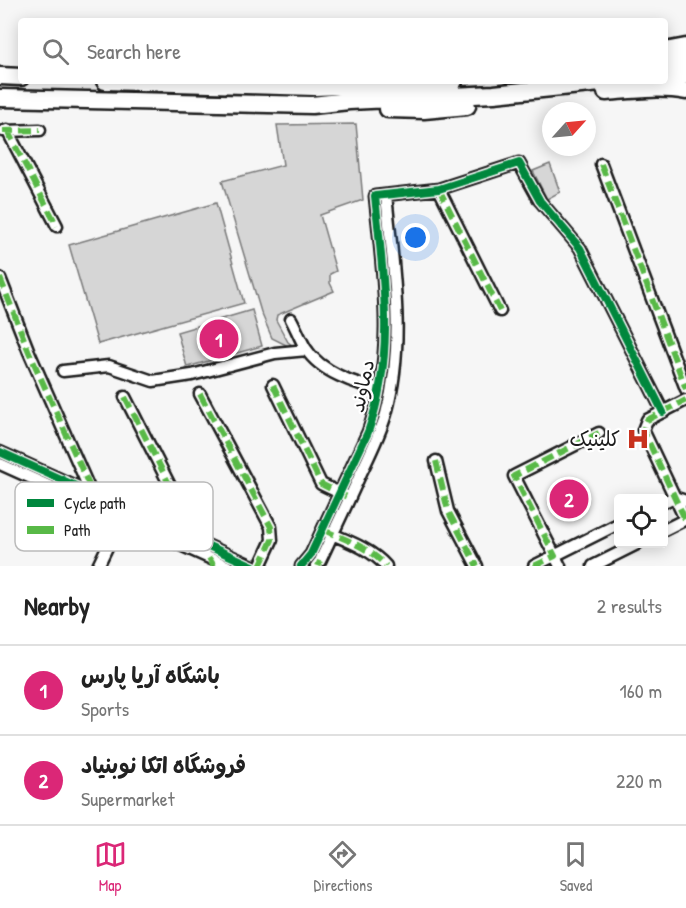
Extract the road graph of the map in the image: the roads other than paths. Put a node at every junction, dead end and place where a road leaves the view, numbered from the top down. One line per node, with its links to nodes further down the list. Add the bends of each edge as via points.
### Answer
1 (668, 54): 2 (highway)
2 (682, 70): 7 (highway, via 676,89 637,89 424,110)
3 (210, 84): 4 (highway)
4 (384, 84)
5 (591, 84): 7 (highway)
6 (0, 98): 7 (highway)
7 (312, 105)
8 (4, 130): 9 (street); 13 (street)
9 (40, 130)
10 (601, 164): 22 (street)
11 (439, 189): 12 (street); 15 (street); 26 (street, via 519,163 540,201 580,249)
12 (381, 195): 21 (street, دماوند, via 386,348); 35 (street, دماوند, via 397,307 397,349 386,414)
13 (57, 226)
14 (0, 278): 33 (street)
15 (500, 311)
16 (291, 319): 18 (street)
17 (663, 335): 22 (street)
18 (307, 350): 19 (street, via 276,353 153,381 110,366); 21 (street, via 329,370)
19 (63, 371)
20 (273, 385): 35 (street, via 321,484)
21 (380, 388): 35 (street, دماوند, via 376,411)
22 (686, 390)
23 (200, 394): 52 (street, via 271,526 272,540)
24 (124, 397): 34 (street)
25 (686, 400): 26 (street)
26 (663, 412): 36 (street, via 647,420 643,430)
27 (599, 433): 46 (street, via 514,476)
28 (0, 452): 32 (street)
29 (436, 461): 55 (street, via 448,511)
30 (0, 464): 31 (street)
31 (47, 482)
32 (58, 482)
33 (84, 482)
34 (168, 482)
35 (344, 496): 41 (street, دماوند)
36 (669, 500): 37 (street); 38 (street)
37 (686, 501)
38 (686, 519): 40 (street)
39 (614, 526): 46 (street)
40 (668, 528)
41 (328, 532): 48 (street, دماوند); 53 (street, دماوند); 54 (street)
42 (213, 548): 51 (street)
43 (627, 548): 57 (street)
44 (105, 551): 49 (street)
45 (192, 551): 47 (street)
46 (557, 561): 56 (street)
47 (212, 562): 50 (street)
48 (318, 564)
49 (98, 566)
50 (226, 566)
51 (253, 566)
52 (260, 566)
53 (301, 566)
54 (386, 566)
55 (477, 566)
56 (534, 566)
57 (593, 566)

